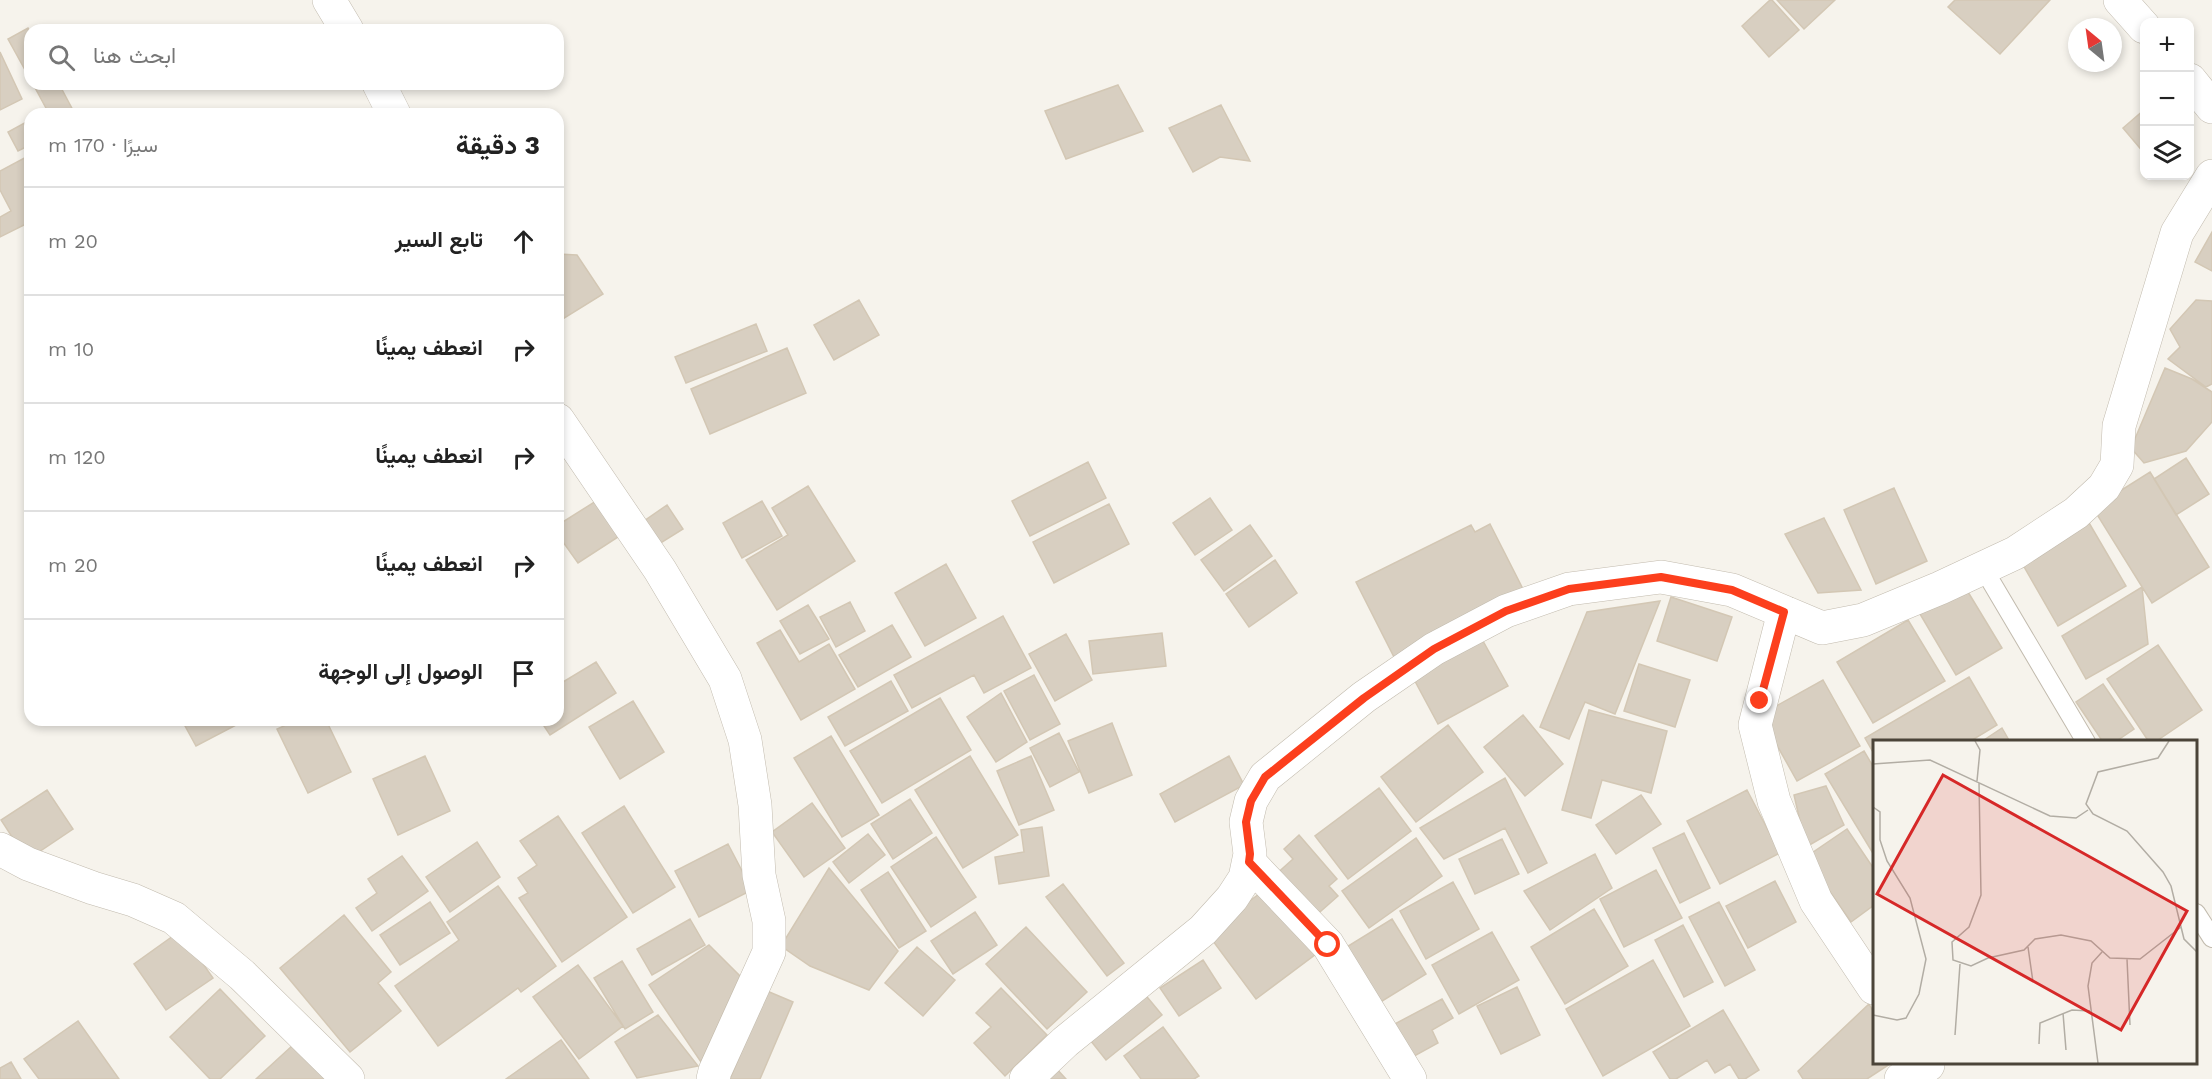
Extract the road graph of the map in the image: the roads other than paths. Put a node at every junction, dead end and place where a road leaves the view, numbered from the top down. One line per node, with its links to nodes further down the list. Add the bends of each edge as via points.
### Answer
1 (329, 0): 4 (street)
2 (2120, 0): 3 (street)
3 (2140, 22)
4 (343, 24)
5 (2194, 85): 7 (street)
6 (382, 90): 8 (street)
7 (2212, 107)
8 (391, 108)
9 (2212, 176): 11 (street, via 2177,233 2118,426 2117,465 2104,487 2076,513 2015,553)
10 (564, 429): 20 (street, via 660,570 725,679 745,740 755,805 759,875 770,921 769,952)
11 (1983, 568): 12 (street, via 1863,620 1822,628); 13 (lane)
12 (1784, 612): 15 (street, via 1732,590 1661,577 1569,589 1506,611 1434,649 1364,698 1265,777 1251,801 1246,822); 18 (street, via 1755,725 1774,801 1816,901)
13 (2085, 740)
14 (0, 849): 19 (street, via 28,864 174,918 242,975)
15 (1249, 862): 21 (street, via 1245,878 1203,930 1065,1042); 22 (street, via 1328,945)
16 (2197, 915): 17 (lane)
17 (2212, 938)
18 (1873, 985)
19 (348, 1079)
20 (713, 1079)
21 (1026, 1079)
22 (1410, 1079)

